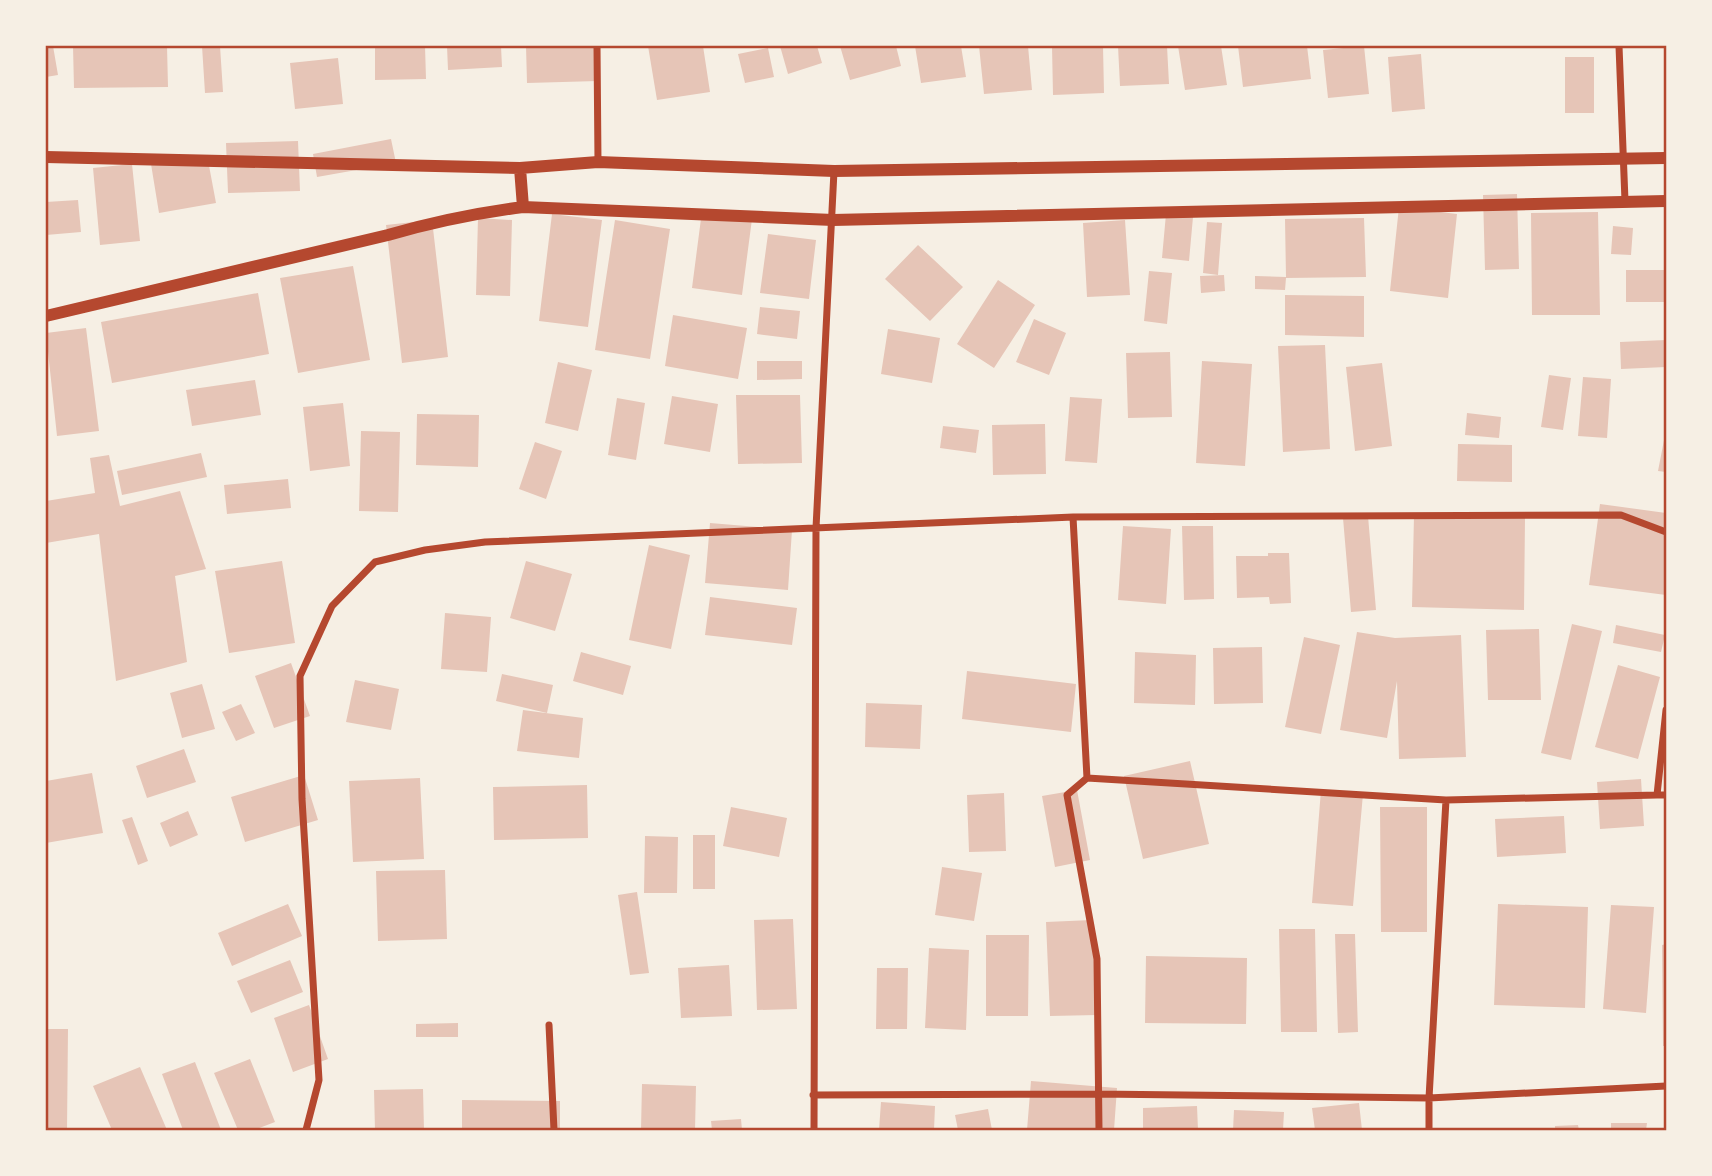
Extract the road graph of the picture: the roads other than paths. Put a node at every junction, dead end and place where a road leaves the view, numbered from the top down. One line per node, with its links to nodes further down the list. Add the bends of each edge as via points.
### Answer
1 (597, 46): 6 (street)
2 (1619, 46): 5 (street)
3 (46, 157): 7 (street)
4 (1667, 158): 5 (street)
5 (1624, 159): 8 (street); 9 (street)
6 (598, 162): 7 (street); 8 (street)
7 (520, 168): 11 (street)
8 (834, 171): 12 (street)
9 (1625, 201): 10 (street); 12 (street)
10 (1667, 201)
11 (523, 208): 12 (street); 13 (street, via 432,222)
12 (833, 220): 15 (street)
13 (46, 316)
14 (1073, 517): 15 (street); 16 (street, via 1620,515); 18 (street)
15 (816, 528): 25 (street); 27 (street, via 485,542 425,550 376,562 332,606 300,676 302,799 319,1080)
16 (1667, 532)
17 (1667, 710): 19 (street)
18 (1087, 778): 21 (street); 24 (street, via 1067,795 1097,959)
19 (1657, 795): 20 (street); 21 (street)
20 (1667, 795)
21 (1446, 800): 26 (street)
22 (549, 1025): 28 (street)
23 (1667, 1086): 26 (street)
24 (1097, 1094): 25 (street); 26 (street); 30 (street)
25 (813, 1095): 29 (street)
26 (1429, 1098): 31 (street)
27 (306, 1130)
28 (554, 1130)
29 (814, 1130)
30 (1099, 1130)
31 (1429, 1130)

